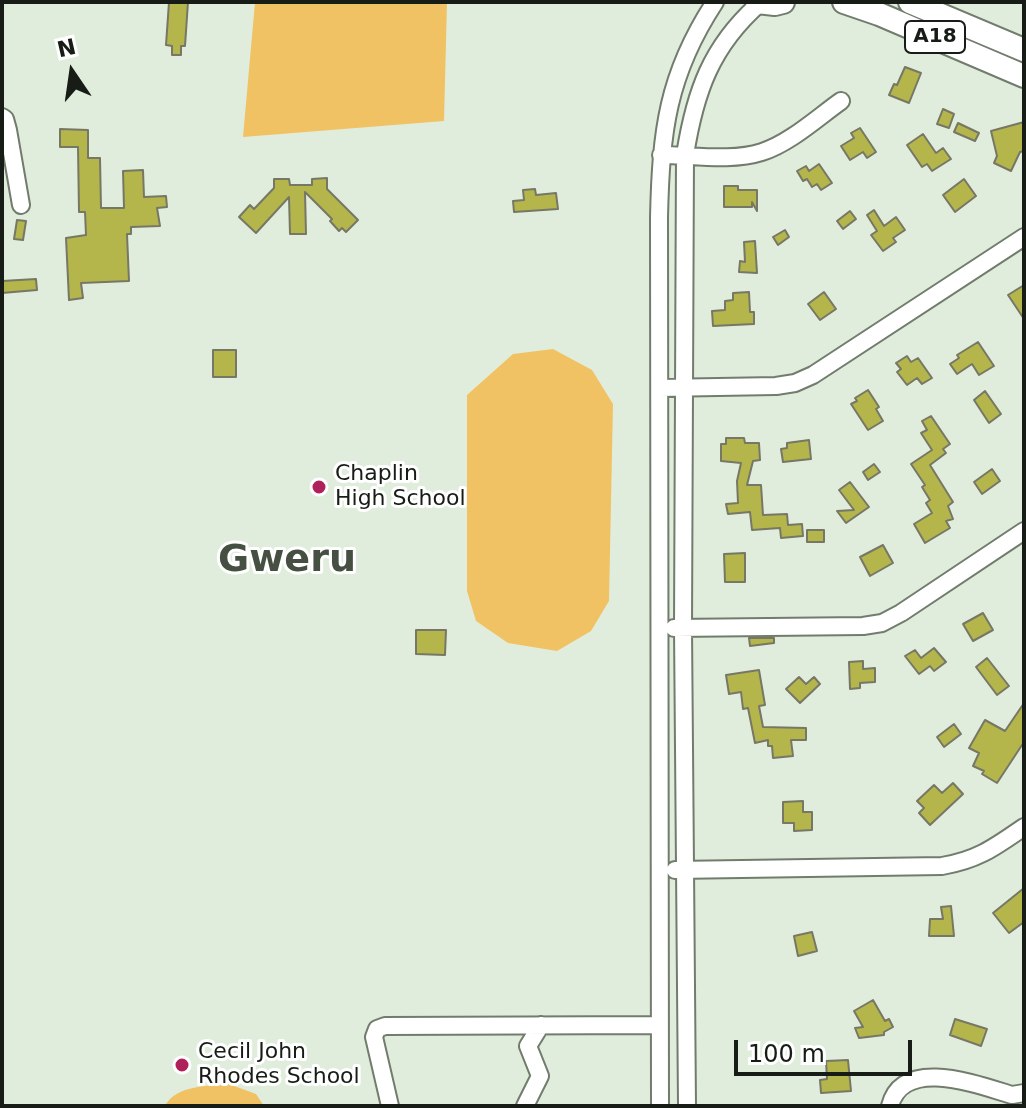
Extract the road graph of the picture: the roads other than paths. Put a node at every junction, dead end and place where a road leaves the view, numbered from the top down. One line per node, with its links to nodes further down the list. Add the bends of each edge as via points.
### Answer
1 (715, 2): 10 (street, via 682,63 668,104)
2 (759, 2): 3 (highway); 11 (street, via 723,41 702,83)
3 (783, 2)
4 (844, 2): 7 (highway, A18)
5 (910, 2): 6 (highway, A18)
6 (1024, 50)
7 (1024, 76)
8 (841, 101): 11 (street, via 773,148 744,156)
9 (2, 117): 12 (street)
10 (661, 155): 11 (street); 15 (street)
11 (685, 155): 14 (street)
12 (21, 205)
13 (1024, 237): 14 (street, via 795,383)
14 (685, 387): 15 (street); 17 (street)
15 (660, 388): 18 (street)
16 (1024, 531): 17 (street, via 882,623)
17 (683, 628): 18 (street); 21 (street)
18 (661, 629): 20 (street)
19 (1024, 827): 21 (street, via 988,853 942,866)
20 (661, 870): 21 (street); 23 (street)
21 (684, 871): 28 (street)
22 (541, 1025): 23 (street); 25 (street, via 377,1029 374,1037); 26 (street, via 528,1046 540,1076)
23 (660, 1025): 27 (street)
24 (1018, 1094): 29 (street, via 930,1076 900,1086); 30 (street)
25 (390, 1106)
26 (525, 1106)
27 (660, 1106)
28 (687, 1106)
29 (890, 1106)
30 (996, 1106)

